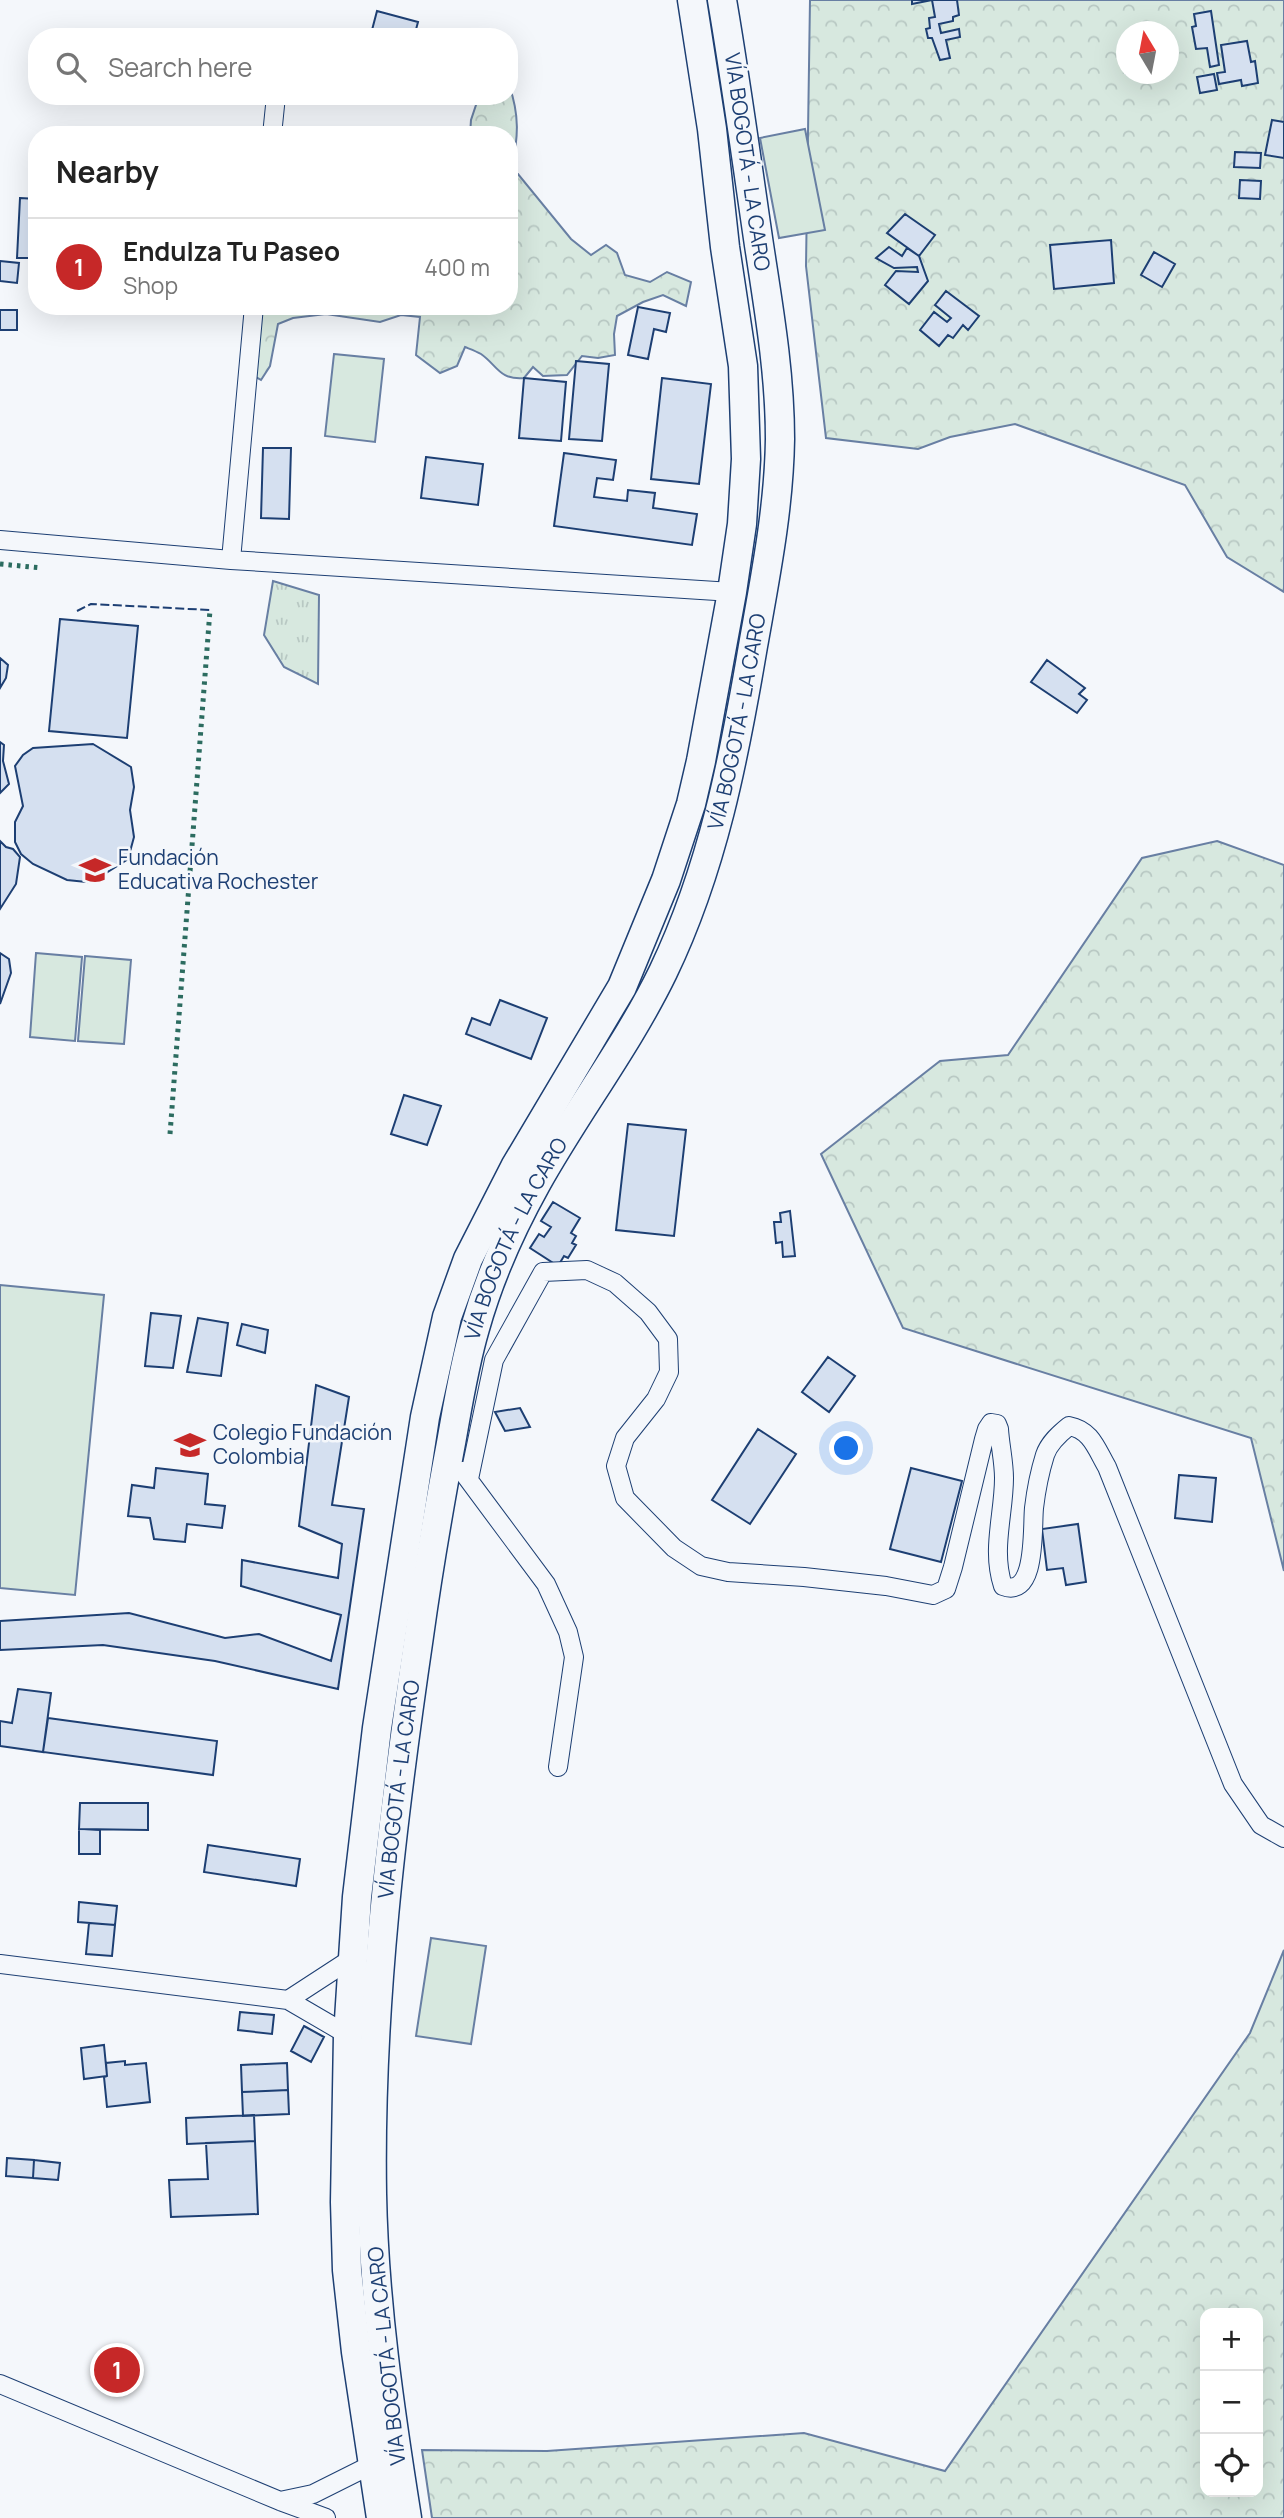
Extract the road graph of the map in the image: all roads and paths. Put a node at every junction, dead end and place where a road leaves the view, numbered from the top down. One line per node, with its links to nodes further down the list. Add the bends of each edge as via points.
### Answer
1 (692, 0): 8 (main road, VÍA BOGOTÁ - LA CARO, via 743,366 746,459)
2 (722, 0): 9 (main road, VÍA BOGOTÁ - LA CARO, via 772,328 780,441 772,538 740,722 709,857 668,961 538,1180 496,1268 474,1331)
3 (275, 105): 4 (street)
4 (273, 126)
5 (253, 315): 7 (street)
6 (0, 540): 7 (street)
7 (231, 560): 8 (street)
8 (732, 592): 13 (main road, VÍA BOGOTÁ - LA CARO, via 691,804 649,923 622,987 491,1210 447,1317 425,1417 377,1728)
9 (449, 1455): 10 (street); 22 (main road, VÍA BOGOTÁ - LA CARO, via 399,1780 381,1953 376,2055 374,2252)
10 (469, 1479): 11 (street, via 547,1584 568,1632 574,1657); 12 (street, via 494,1360 543,1272 587,1270 615,1283 648,1312 668,1339 669,1372 656,1399 625,1438 615,1466 625,1498 674,1548 701,1566 933,1595 946,1589 991,1423 999,1429 1004,1476 999,1573 1003,1586 1020,1586 1031,1555 1034,1507 1045,1453 1069,1426 1080,1428 1107,1467 1233,1784 1261,1825)
11 (558, 1767)
12 (1284, 1838)
13 (351, 1959): 15 (street); 16 (main road, VÍA BOGOTÁ - LA CARO)
14 (0, 1964): 15 (street)
15 (288, 2000): 16 (street)
16 (348, 2035): 18 (main road, VÍA BOGOTÁ - LA CARO, via 347,2270)
17 (0, 2384): 19 (street)
18 (373, 2464): 19 (street, via 313,2494); 21 (main road, VÍA BOGOTÁ - LA CARO)
19 (280, 2501): 20 (street)
20 (326, 2518)
21 (381, 2518)
22 (407, 2518)

